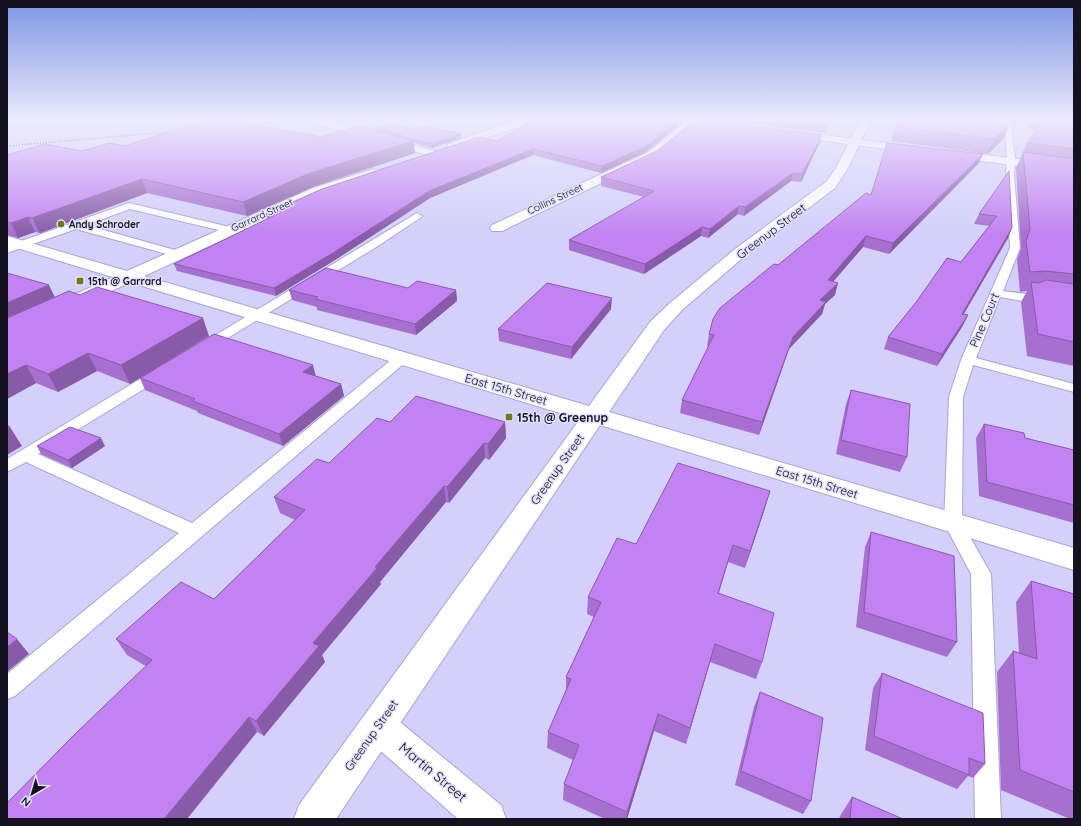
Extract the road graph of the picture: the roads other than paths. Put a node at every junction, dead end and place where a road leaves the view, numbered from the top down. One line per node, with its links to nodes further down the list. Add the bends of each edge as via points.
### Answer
1 (646, 158): 10 (street, Collins Street)
2 (847, 158): 24 (street, Greenup Street, via 831,185 675,306 657,326)
3 (977, 158): 5 (street)
4 (1011, 158): 5 (lane, Pine Court)
5 (1010, 162): 7 (street); 15 (lane, Pine Court, via 1015,248)
6 (386, 169): 11 (street, Garrard Street, via 318,191)
7 (1074, 170)
8 (417, 216): 18 (lane)
9 (77, 226): 11 (lane, via 133,206); 12 (lane); 13 (lane)
10 (497, 228)
11 (231, 230): 13 (street, Garrard Street)
12 (15, 245): 14 (street, East 15th Street)
13 (178, 254): 14 (street, Garrard Street)
14 (129, 277): 17 (street, Garrard Street); 18 (street, East 15th Street)
15 (996, 293): 16 (lane, via 1028,298 1035,295); 21 (lane, Pine Court)
16 (1074, 300)
17 (64, 306)
18 (256, 314): 19 (lane); 20 (street, East 15th Street)
19 (195, 351)
20 (402, 358): 24 (street, East 15th Street); 28 (lane)
21 (968, 360): 23 (lane); 27 (lane, Pine Court, via 956,397)
22 (168, 368): 25 (lane)
23 (1074, 388)
24 (595, 414): 27 (street, East 15th Street); 31 (street, Greenup Street)
25 (25, 455): 26 (lane); 28 (lane)
26 (7, 466)
27 (953, 523): 29 (street, East 15th Street); 34 (lane, via 981,574)
28 (194, 532): 30 (lane)
29 (1074, 559)
30 (7, 688)
31 (378, 726): 32 (street, Greenup Street); 33 (street, Martin Street)
32 (313, 819)
33 (487, 819)
34 (988, 819)

